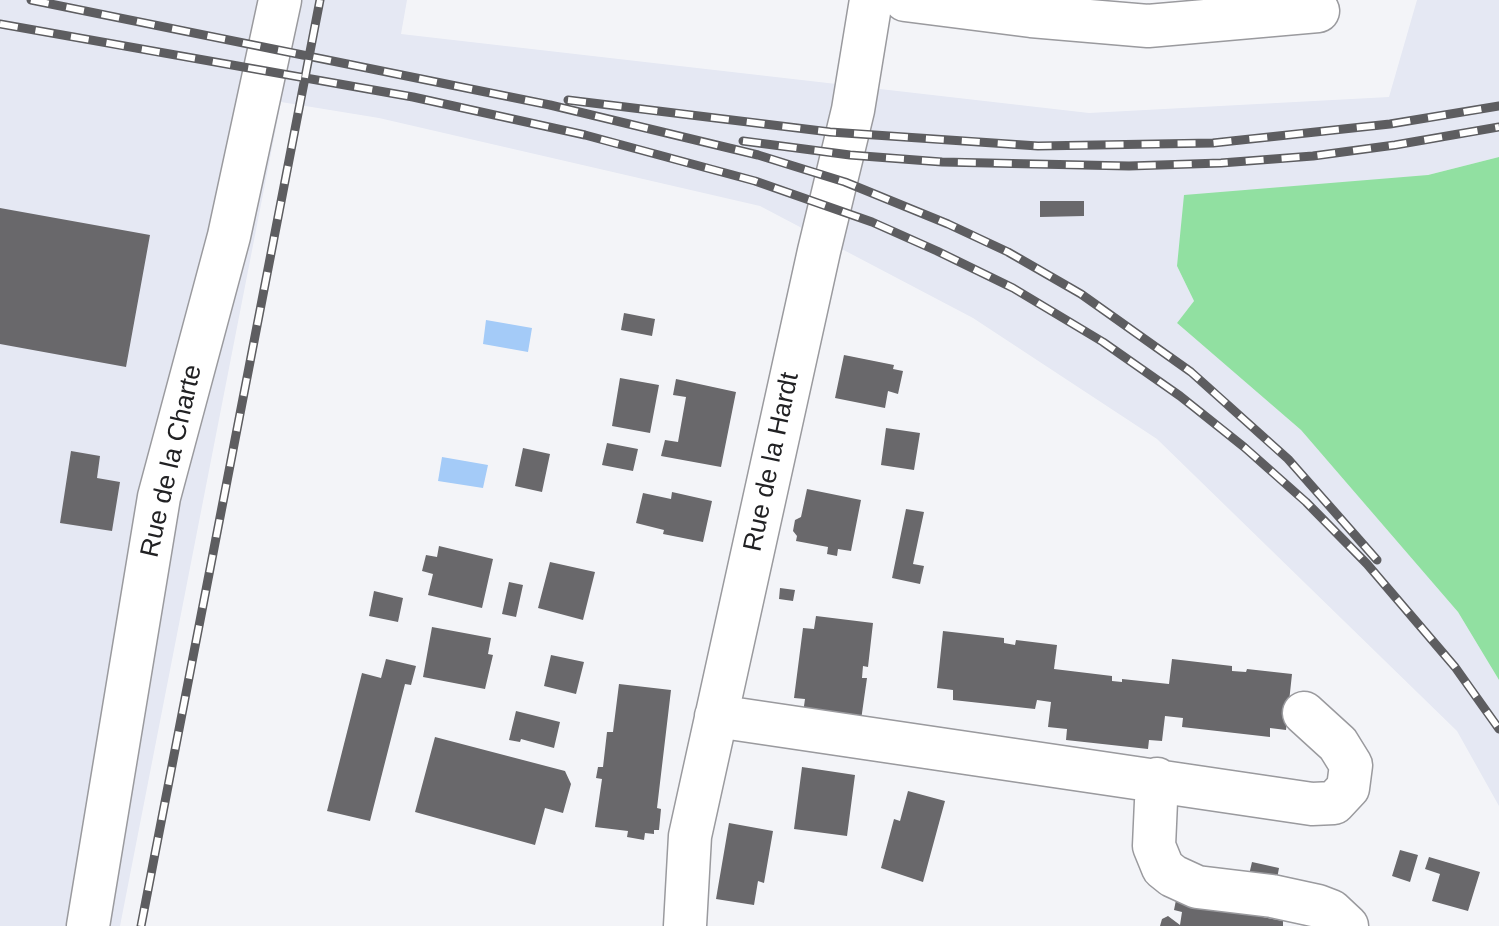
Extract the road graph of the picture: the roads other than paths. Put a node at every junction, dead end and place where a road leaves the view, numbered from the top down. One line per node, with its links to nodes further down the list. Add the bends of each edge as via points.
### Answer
1 (280, 0): 8 (street, Rue de la Charte, via 229,236 159,497)
2 (871, 0): 6 (street, Rue de la Hardt, via 853,110)
3 (905, 0): 4 (street, via 1148,26)
4 (1318, 11)
5 (1304, 713): 7 (street, via 1338,744 1351,765 1348,788 1334,803)
6 (716, 716): 7 (street); 9 (street, Rue de la Hardt, via 690,836)
7 (1157, 779): 10 (street, via 1154,846 1163,868 1173,876 1197,887 1318,906)
8 (88, 926)
9 (685, 926)
10 (1347, 926)

